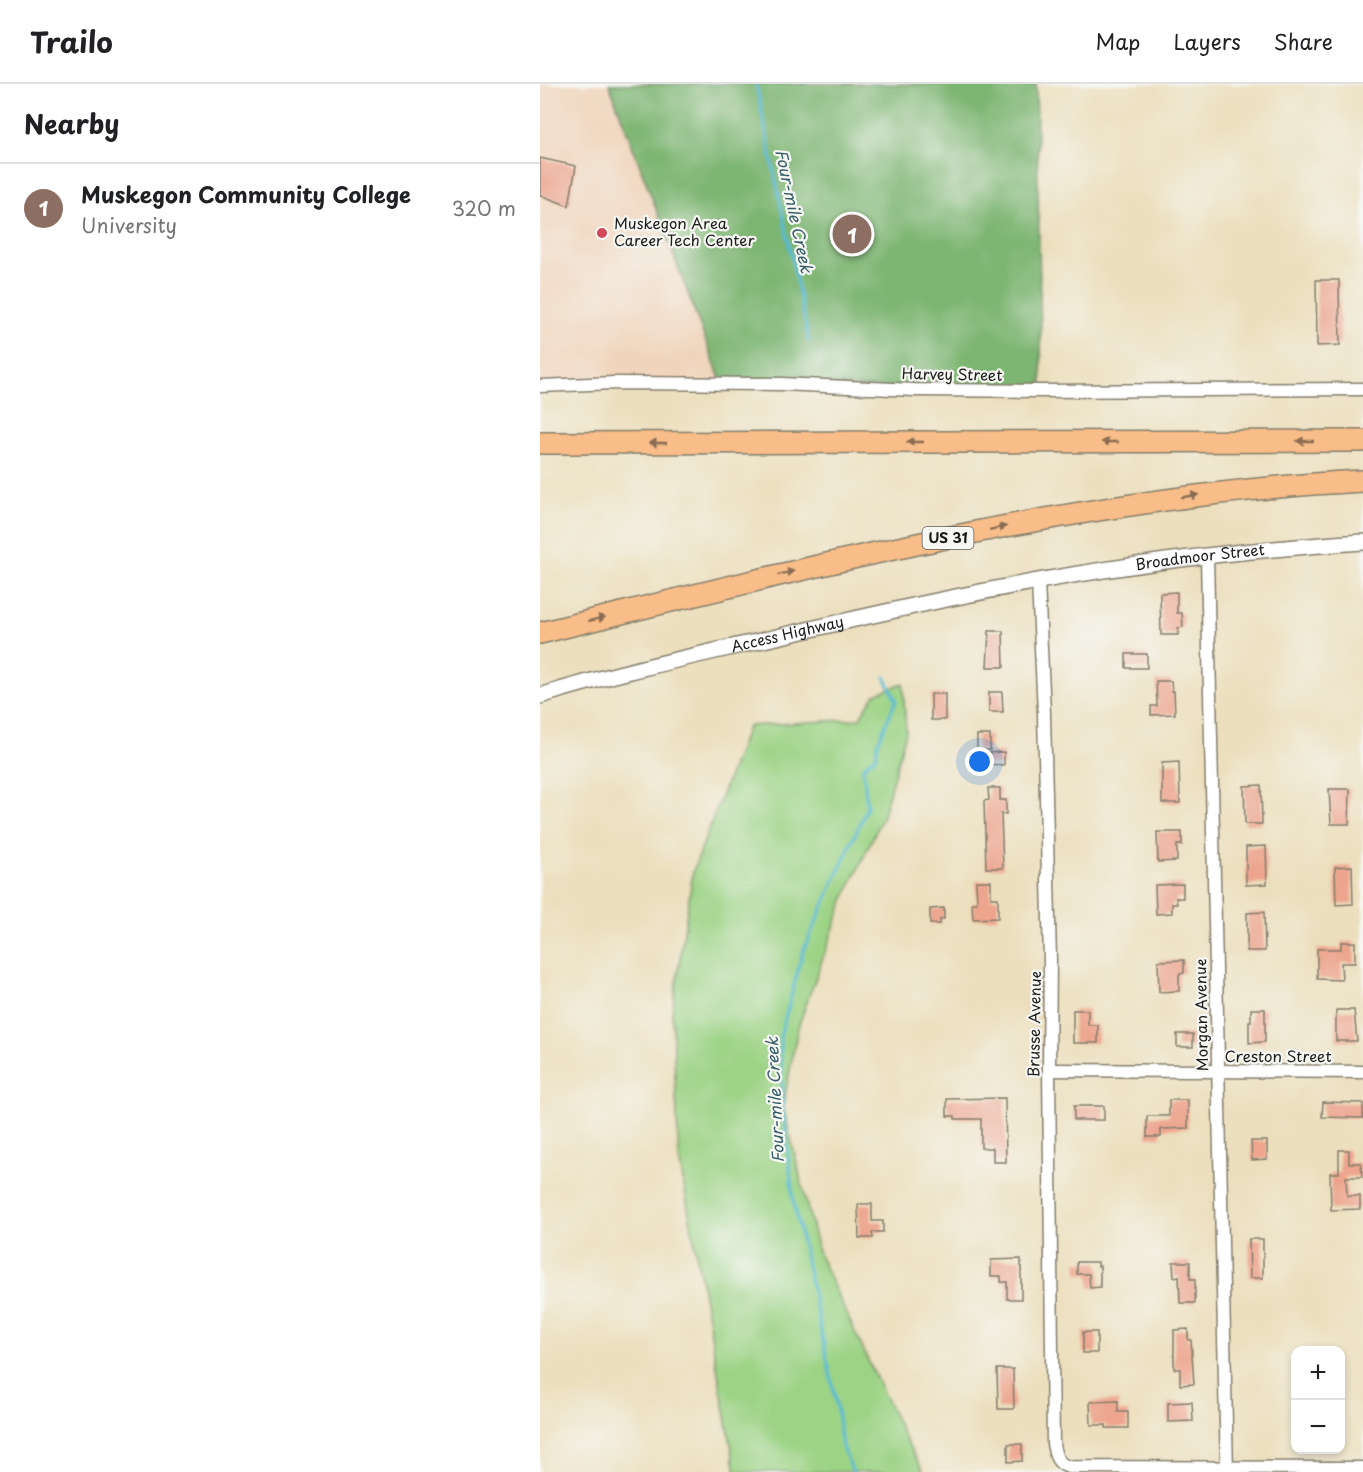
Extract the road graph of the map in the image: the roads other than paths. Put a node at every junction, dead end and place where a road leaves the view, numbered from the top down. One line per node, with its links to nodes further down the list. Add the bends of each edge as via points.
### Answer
1 (540, 386): 2 (street, Harvey Street, via 615,383 1030,391)
2 (1363, 389)
3 (1363, 441): 4 (highway, one-way to 4)
4 (540, 443)
5 (1363, 481): 9 (highway, US 31, one-way to 5, via 806,568 1022,523 1203,494)
6 (1363, 542): 7 (street, Broadmoor Street)
7 (1207, 557): 8 (street, Broadmoor Street, via 1138,564); 12 (street, Morgan Avenue)
8 (1038, 582): 10 (street, Access Highway, via 861,617); 11 (street, Brusse Avenue, via 1050,960)
9 (540, 633)
10 (540, 696)
11 (1049, 1070): 12 (street, Creston Street); 15 (street, Brusse Avenue, via 1056,1457 1068,1467)
12 (1219, 1072): 13 (street, Creston Street); 15 (street, Morgan Avenue)
13 (1363, 1072)
14 (1363, 1468): 15 (street)
15 (1227, 1470)

